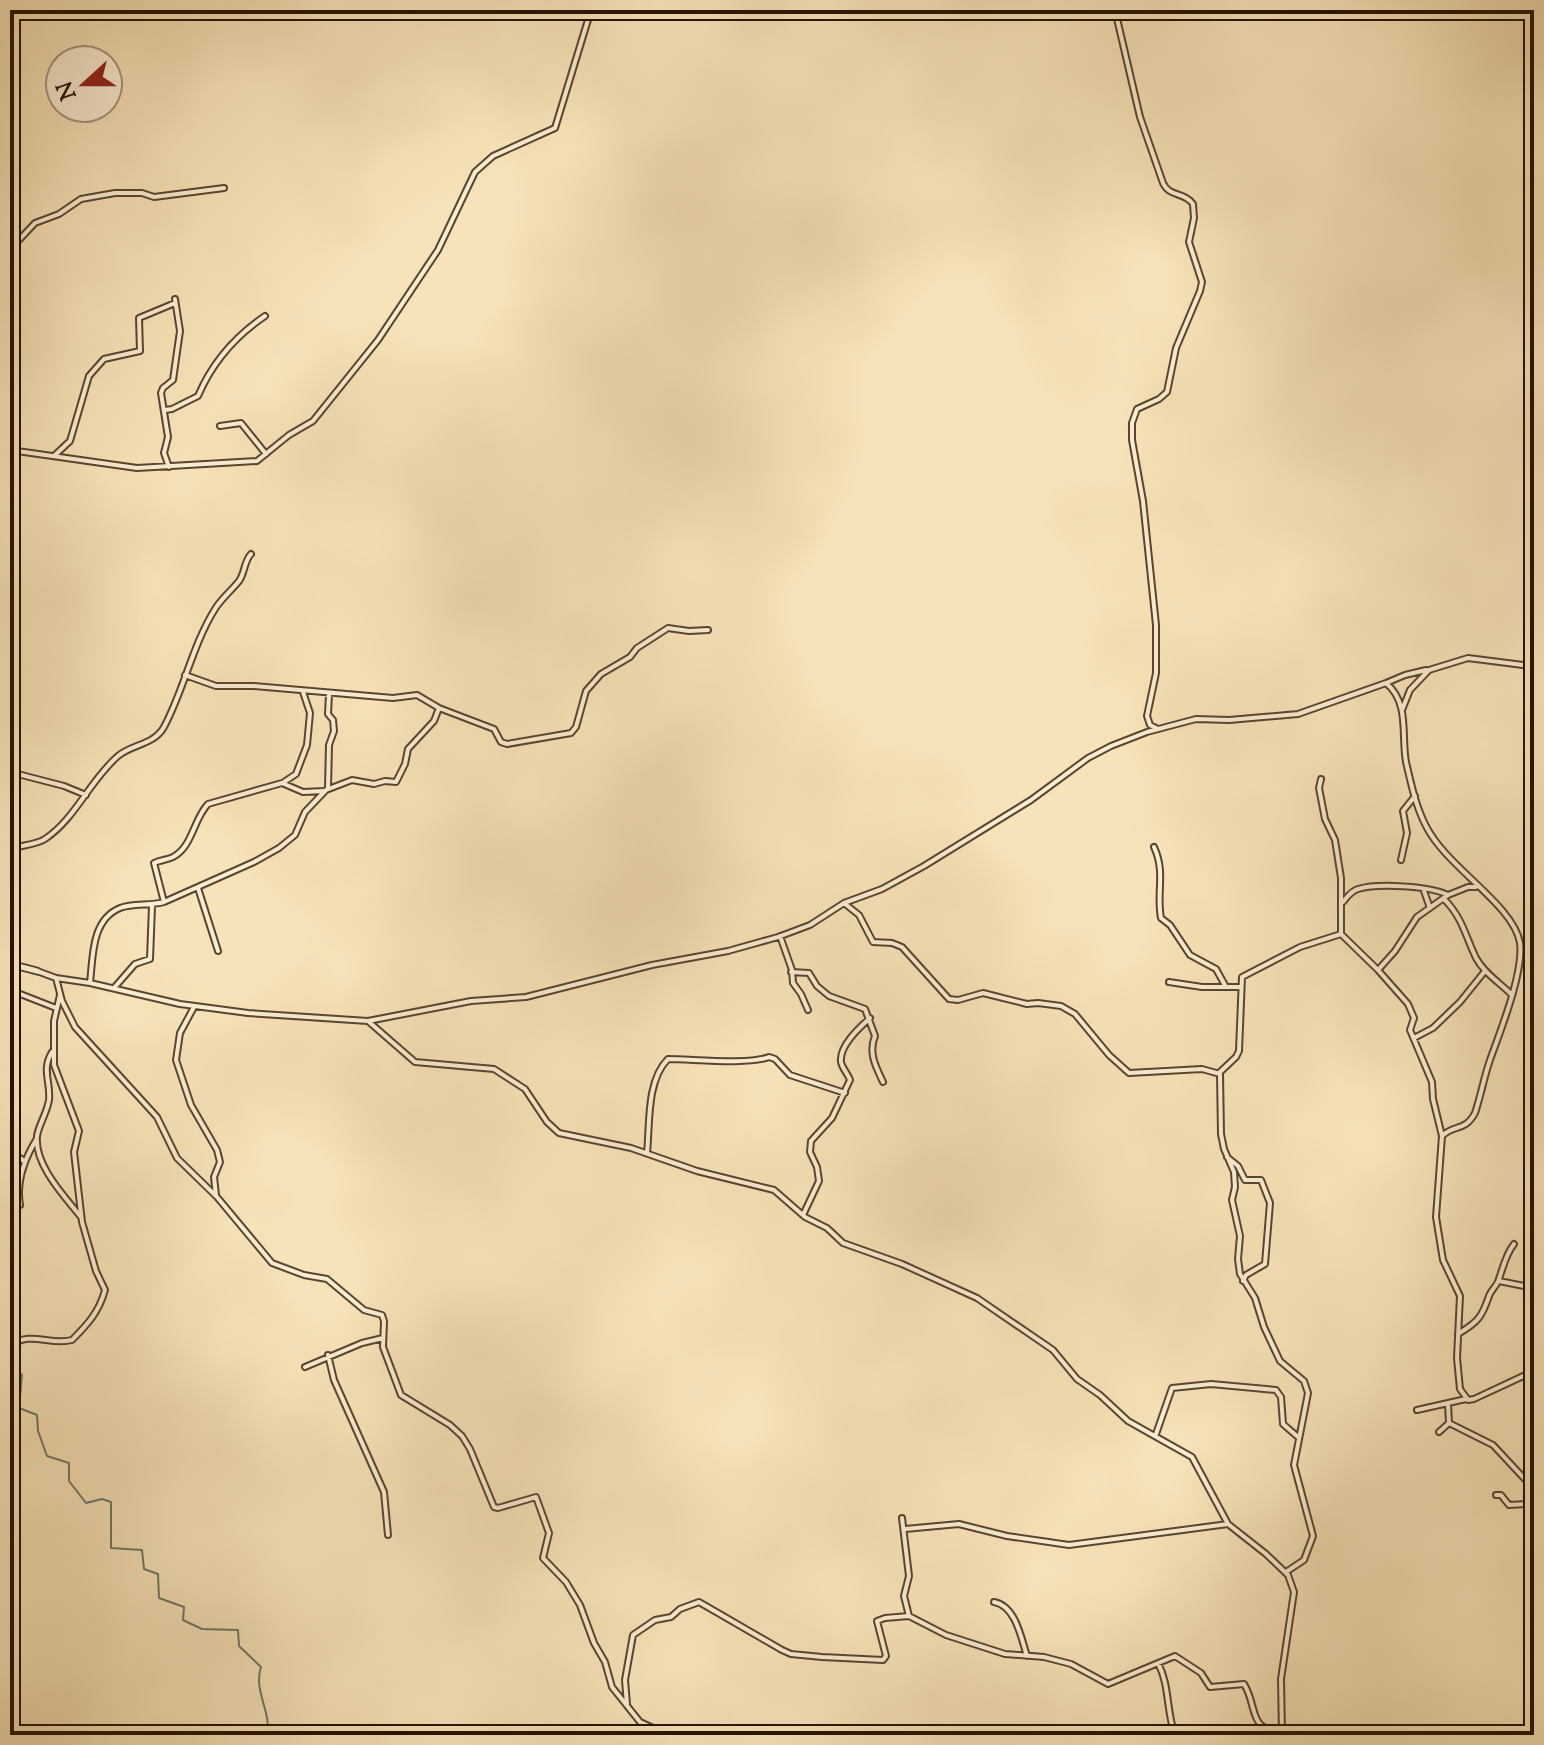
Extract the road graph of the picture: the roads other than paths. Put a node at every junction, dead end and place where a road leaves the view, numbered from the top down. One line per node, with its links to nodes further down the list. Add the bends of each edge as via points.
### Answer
1 (591, 10): 9 (street, via 555,128 493,156 475,172 444,240 378,340 313,421)
2 (1115, 10): 22 (street, via 1131,83 1163,183 1193,204 1189,249 1202,282 1176,348 1167,392 1141,406 1132,423 1156,625 1156,673 1147,716)
3 (224, 188): 4 (street, via 83,198 35,223)
4 (10, 245)
5 (265, 316): 6 (street, via 225,349 198,396)
6 (165, 410): 10 (street, via 162,391 173,380 180,331 175,301 139,317 140,351 104,359 89,376 70,441); 11 (street)
7 (220, 426): 9 (street, via 241,423)
8 (10, 450): 10 (street)
9 (266, 454): 11 (street, via 251,462)
10 (54, 456): 11 (street, via 116,466)
11 (169, 467)
12 (251, 554): 16 (street, via 239,581 213,611)
13 (708, 630): 20 (street, via 668,628 601,674 584,694 570,734 504,744 494,729)
14 (1534, 661): 15 (street, via 1523,665 1468,658)
15 (1429, 670): 17 (street); 21 (street, via 1410,690)
16 (185, 675): 18 (street, via 216,686); 27 (street, via 159,736 121,753)
17 (1386, 683): 21 (street); 22 (street, via 1298,714 1196,719)
18 (302, 692): 19 (street); 25 (street, via 310,713 307,745 296,774)
19 (329, 694): 20 (street, via 415,695); 26 (street, via 334,731)
20 (439, 708): 26 (street, via 408,749 396,782 352,780)
21 (1402, 710): 28 (street)
22 (1159, 729): 37 (street, via 1095,753 982,832 892,884)
23 (10, 772): 27 (street)
24 (1321, 779): 38 (street, via 1325,822 1339,863)
25 (282, 783): 26 (street, via 303,792); 36 (street, via 206,806 185,847 154,863)
26 (327, 790): 32 (street, via 305,812 294,837)
27 (86, 795): 30 (street, via 44,839)
28 (1415, 796): 31 (street, via 1403,811 1407,833); 33 (street, via 1432,838)
29 (1154, 847): 52 (street, via 1162,877 1161,918 1188,953 1216,969)
30 (10, 849)
31 (1401, 860)
32 (198, 888): 36 (street); 43 (street)
33 (1478, 888): 35 (street); 56 (street, via 1503,911 1519,939 1519,971)
34 (1424, 890): 35 (street); 38 (street, via 1411,885 1362,888); 40 (street)
35 (1446, 897): 40 (street); 47 (street)
36 (164, 902): 39 (street)
37 (844, 903): 42 (street); 65 (street, via 856,912 873,942 902,947 949,999 983,993 1067,1009 1130,1073)
38 (1341, 903): 41 (street)
39 (152, 905): 51 (street, via 121,908 99,928); 54 (street, via 150,959 135,964)
40 (1430, 908): 45 (street, via 1416,918)
41 (1341, 934): 45 (street); 53 (street, via 1246,973)
42 (780, 936): 48 (street); 62 (street, via 530,997 471,1001)
43 (218, 951)
44 (10, 964): 46 (street)
45 (1378, 970): 63 (street, via 1408,1004)
46 (37, 971): 49 (street)
47 (1485, 971): 56 (street); 63 (street, via 1433,1028)
48 (791, 972): 60 (street); 61 (street, via 809,973 825,993 859,1005)
49 (56, 978): 51 (street); 57 (street)
50 (1169, 982): 52 (street)
51 (90, 983): 54 (street)
52 (1226, 987): 53 (street)
53 (1240, 987): 65 (street, via 1239,1051)
54 (114, 988): 58 (street)
55 (10, 990): 59 (street)
56 (1511, 994): 68 (street, via 1475,1113 1465,1126)
57 (60, 995): 59 (street); 74 (street, via 83,1038 157,1117 177,1158)
58 (194, 1006): 62 (street); 74 (street, via 180,1033 176,1060 191,1105 217,1150)
59 (56, 1008): 64 (street)
60 (808, 1010)
61 (870, 1018): 66 (street, via 875,1036 872,1057); 67 (street, via 842,1053 850,1080)
62 (368, 1021): 71 (street, via 415,1062 494,1069 525,1089 559,1133)
63 (1414, 1038): 68 (street, via 1432,1082)
64 (53, 1050): 69 (street, via 45,1067 49,1098); 77 (street, via 54,1067 79,1132 74,1152)
65 (1219, 1073): 72 (street)
66 (883, 1082)
67 (845, 1093): 71 (street, via 790,1075 769,1057 668,1059 655,1085); 76 (street, via 811,1141 819,1181)
68 (1442, 1136): 82 (street, via 1436,1217 1443,1260 1459,1292)
69 (37, 1138): 73 (street); 77 (street, via 48,1175)
70 (10, 1151): 73 (street)
71 (647, 1153): 76 (street, via 774,1190)
72 (1227, 1157): 79 (street, via 1234,1172 1232,1200); 79 (street, via 1246,1180 1261,1180 1270,1203 1265,1264)
73 (25, 1161): 75 (street)
74 (217, 1197): 83 (street, via 272,1263 327,1279 364,1310 382,1315)
75 (20, 1205)
76 (803, 1215): 93 (street, via 843,1243 977,1298 1053,1350 1077,1379 1120,1414)
77 (82, 1218): 84 (street, via 104,1287 95,1316 69,1341 25,1338)
78 (1514, 1244): 80 (street)
79 (1243, 1281): 94 (street, via 1254,1295 1280,1361 1306,1384 1308,1398)
80 (1499, 1281): 81 (street); 82 (street, via 1478,1320)
81 (1534, 1288)
82 (1458, 1334): 88 (street, via 1459,1385)
83 (383, 1338): 85 (street); 107 (street, via 401,1395 462,1436 494,1507 536,1497 549,1531 543,1558 573,1592 609,1681)
84 (10, 1346)
85 (328, 1355): 86 (street); 101 (street, via 384,1492)
86 (305, 1367)
87 (1534, 1371): 88 (street)
88 (1466, 1399): 89 (street)
89 (1448, 1404): 90 (street); 91 (street)
90 (1417, 1410)
91 (1449, 1423): 92 (street); 95 (street, via 1493,1445)
92 (1439, 1432)
93 (1156, 1434): 94 (street, via 1172,1388 1215,1384 1276,1390 1283,1424); 99 (street, via 1195,1460)
94 (1298, 1437): 102 (street, via 1295,1478 1313,1536 1304,1560)
95 (1534, 1489)
96 (1496, 1495): 97 (street, via 1511,1505)
97 (1534, 1498)
98 (902, 1518): 100 (street)
99 (1228, 1524): 100 (street, via 1069,1545 959,1524); 102 (street)
100 (905, 1529): 104 (street, via 909,1578 904,1596)
101 (388, 1535)
102 (1286, 1572): 109 (street, via 1293,1600 1281,1679)
103 (994, 1602): 105 (street, via 1012,1614)
104 (909, 1616): 105 (street, via 957,1639); 107 (street, via 877,1621 885,1659 822,1657 786,1651 696,1602 633,1635)
105 (1027, 1656): 106 (street, via 1071,1664 1108,1684)
106 (1158, 1663): 109 (street, via 1175,1656 1201,1673 1210,1687 1244,1684 1260,1726); 112 (street)
107 (627, 1709): 108 (street)
108 (642, 1724): 110 (street); 111 (street)
109 (1282, 1733)
110 (638, 1735)
111 (668, 1735)
112 (1175, 1735)

